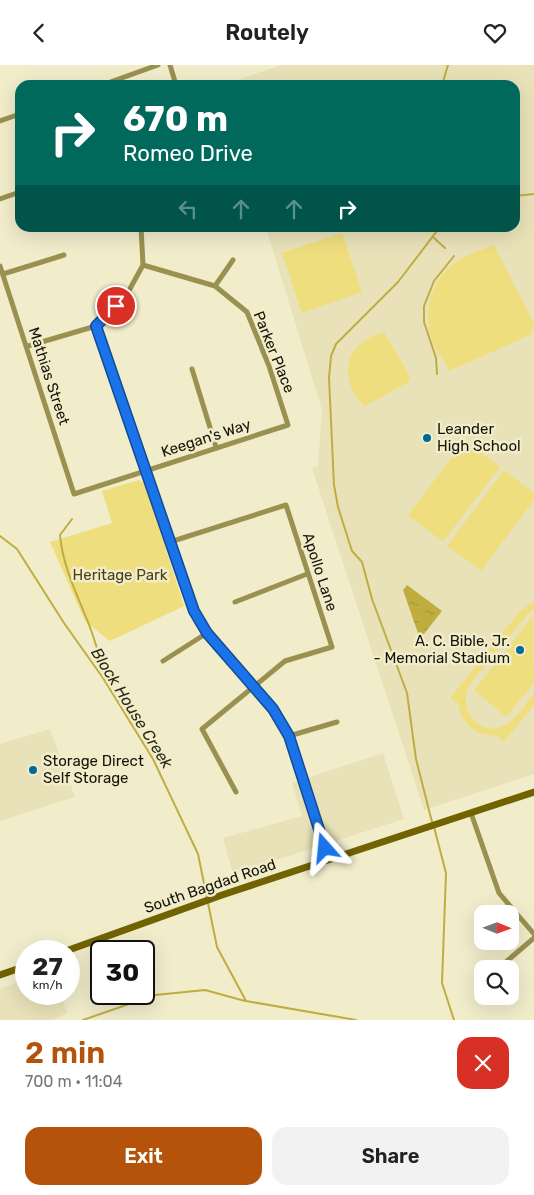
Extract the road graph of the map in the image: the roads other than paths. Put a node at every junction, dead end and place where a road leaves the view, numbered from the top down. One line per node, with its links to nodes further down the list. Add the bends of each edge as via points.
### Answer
1 (158, 65): 3 (street)
2 (170, 65): 4 (street)
3 (116, 80)
4 (174, 80)
5 (15, 116): 6 (street)
6 (0, 121)
7 (15, 194): 8 (street)
8 (0, 199)
9 (141, 232): 12 (street)
10 (64, 255): 14 (street)
11 (233, 260): 15 (street)
12 (143, 265): 15 (street, Parker Place); 16 (street, via 126,296)
13 (0, 266): 14 (street, Mathias Street)
14 (2, 274): 17 (street, Mathias Street)
15 (215, 286): 19 (street, Parker Place, via 247,311 270,366)
16 (96, 326): 17 (street); 21 (street)
17 (28, 346): 22 (street, Mathias Street)
18 (192, 369): 20 (street)
19 (288, 425): 20 (street, Keegan's Way)
20 (216, 447): 21 (street, Keegan's Way)
21 (146, 470): 22 (street, Keegan's Way); 23 (street)
22 (74, 494)
23 (170, 542): 24 (street, Apollo Lane, via 286,505); 26 (street, via 188,596)
24 (307, 574): 25 (street); 28 (street, Apollo Lane, via 332,647 285,661)
25 (235, 603)
26 (207, 633): 27 (street); 28 (street)
27 (163, 661)
28 (254, 686): 30 (street); 31 (street, via 202,729)
29 (337, 722): 30 (street)
30 (289, 736): 34 (street)
31 (236, 792)
32 (534, 792): 33 (main road, South Bagdad Road)
33 (471, 813): 34 (main road, South Bagdad Road); 35 (street, via 499,893)
34 (329, 860): 37 (main road, South Bagdad Road)
35 (534, 934)
36 (534, 938): 38 (street)
37 (80, 946)
38 (508, 960)
39 (15, 970): 40 (main road)
40 (0, 975)

